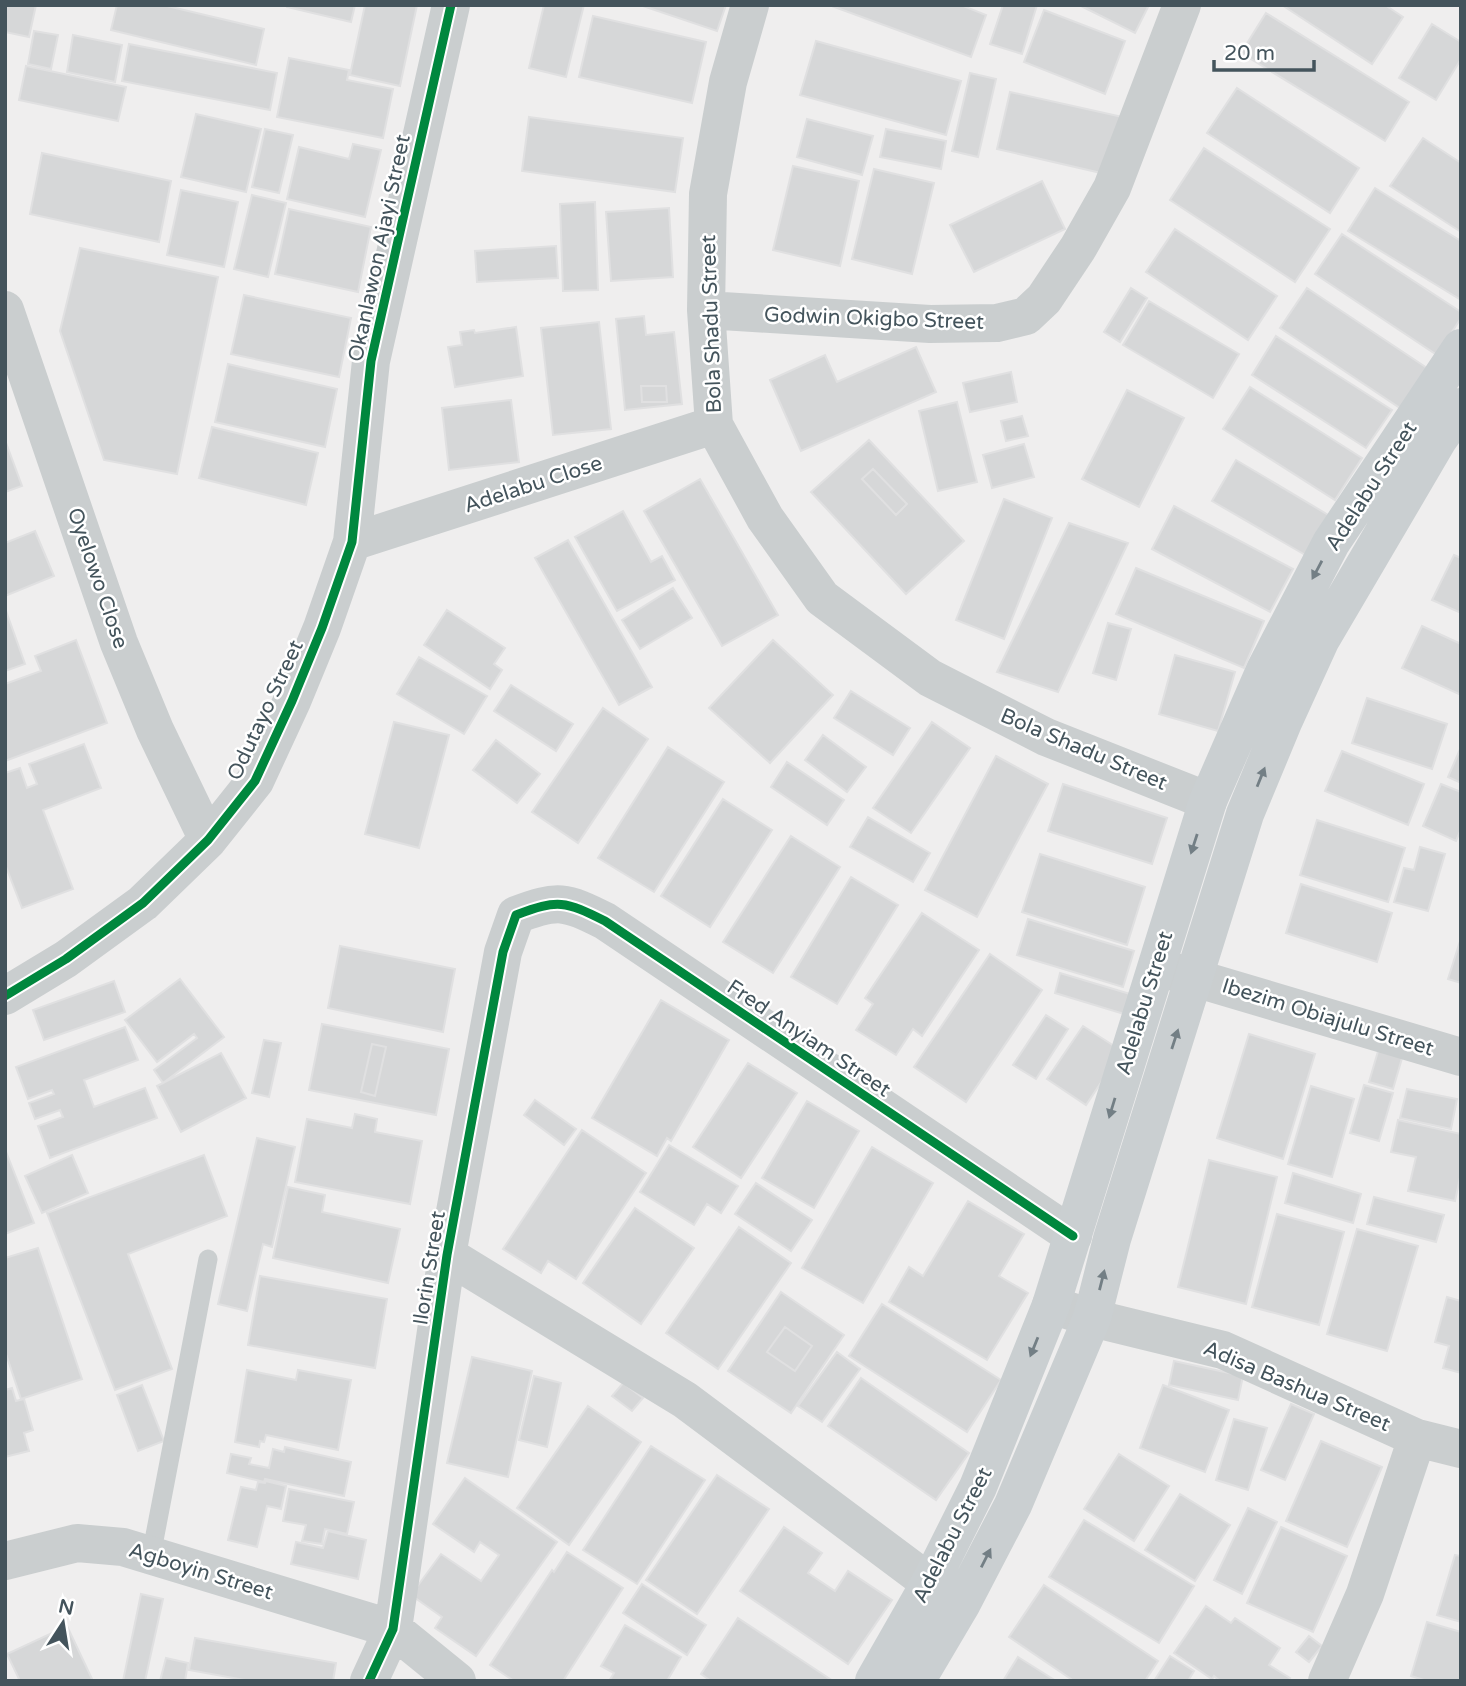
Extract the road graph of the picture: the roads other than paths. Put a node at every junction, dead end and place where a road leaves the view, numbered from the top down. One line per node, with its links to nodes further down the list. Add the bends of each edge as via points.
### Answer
1 (451, 5): 9 (street, Okanlawon Ajayi Street, via 371,361)
2 (750, 5): 5 (street, Bola Shadu Street, via 728,82 708,194)
3 (1182, 5): 5 (street, Godwin Okigbo Street, via 1112,188 1044,299 1026,316 998,323 930,324)
4 (5, 310): 11 (street, Oyelowo Close, via 119,643)
5 (706, 310): 8 (street, Bola Shadu Street)
6 (1461, 348): 10 (main road, Adelabu Street, one-way to 10, via 1331,543 1265,670)
7 (1461, 407): 14 (main road, Adelabu Street, one-way to 7, via 1245,814 1320,641)
8 (714, 425): 9 (street, Adelabu Close); 10 (street, Bola Shadu Street, via 765,518 822,598 930,678 1045,737)
9 (352, 542): 11 (street, Odutayo Street, via 323,628 255,781)
10 (1208, 801): 13 (main road, Adelabu Street, one-way to 13)
11 (208, 840): 15 (street, Odutayo Street, via 143,903)
12 (516, 915): 17 (street, Fred Anyiam Street, via 546,904 575,906 605,921); 18 (street, Ilorin Street, via 503,952)
13 (1155, 967): 14 (street, Ibezim Obiajulu Street); 17 (main road, Adelabu Street, one-way to 17)
14 (1194, 977): 16 (street, Ibezim Obiajulu Street); 21 (main road, Adelabu Street, one-way to 14)
15 (5, 996)
16 (1461, 1057)
17 (1073, 1236): 20 (main road, Adelabu Street)
18 (447, 1255): 26 (street, via 685,1400); 28 (street, Ilorin Street)
19 (208, 1259): 24 (lane)
20 (1051, 1305): 21 (street, Adisa Bashua Street); 26 (main road, Adelabu Street, one-way to 26, via 978,1487)
21 (1092, 1318): 22 (street, Adisa Bashua Street, via 1223,1350); 27 (main road, Adelabu Street, one-way to 21, via 1013,1505)
22 (1417, 1438): 23 (street, Adisa Bashua Street); 33 (street, via 1365,1594)
23 (1461, 1450)
24 (151, 1556): 25 (street, Agboyin Street, via 122,1547 77,1543); 28 (street, Agboyin Street)
25 (5, 1561)
26 (930, 1583): 27 (street); 31 (main road, Adelabu Street)
27 (962, 1603): 32 (main road, Adelabu Street)
28 (393, 1629): 29 (street, Ilorin Street); 30 (street)
29 (369, 1681)
30 (457, 1681)
31 (874, 1681)
32 (916, 1681)
33 (1327, 1681)

